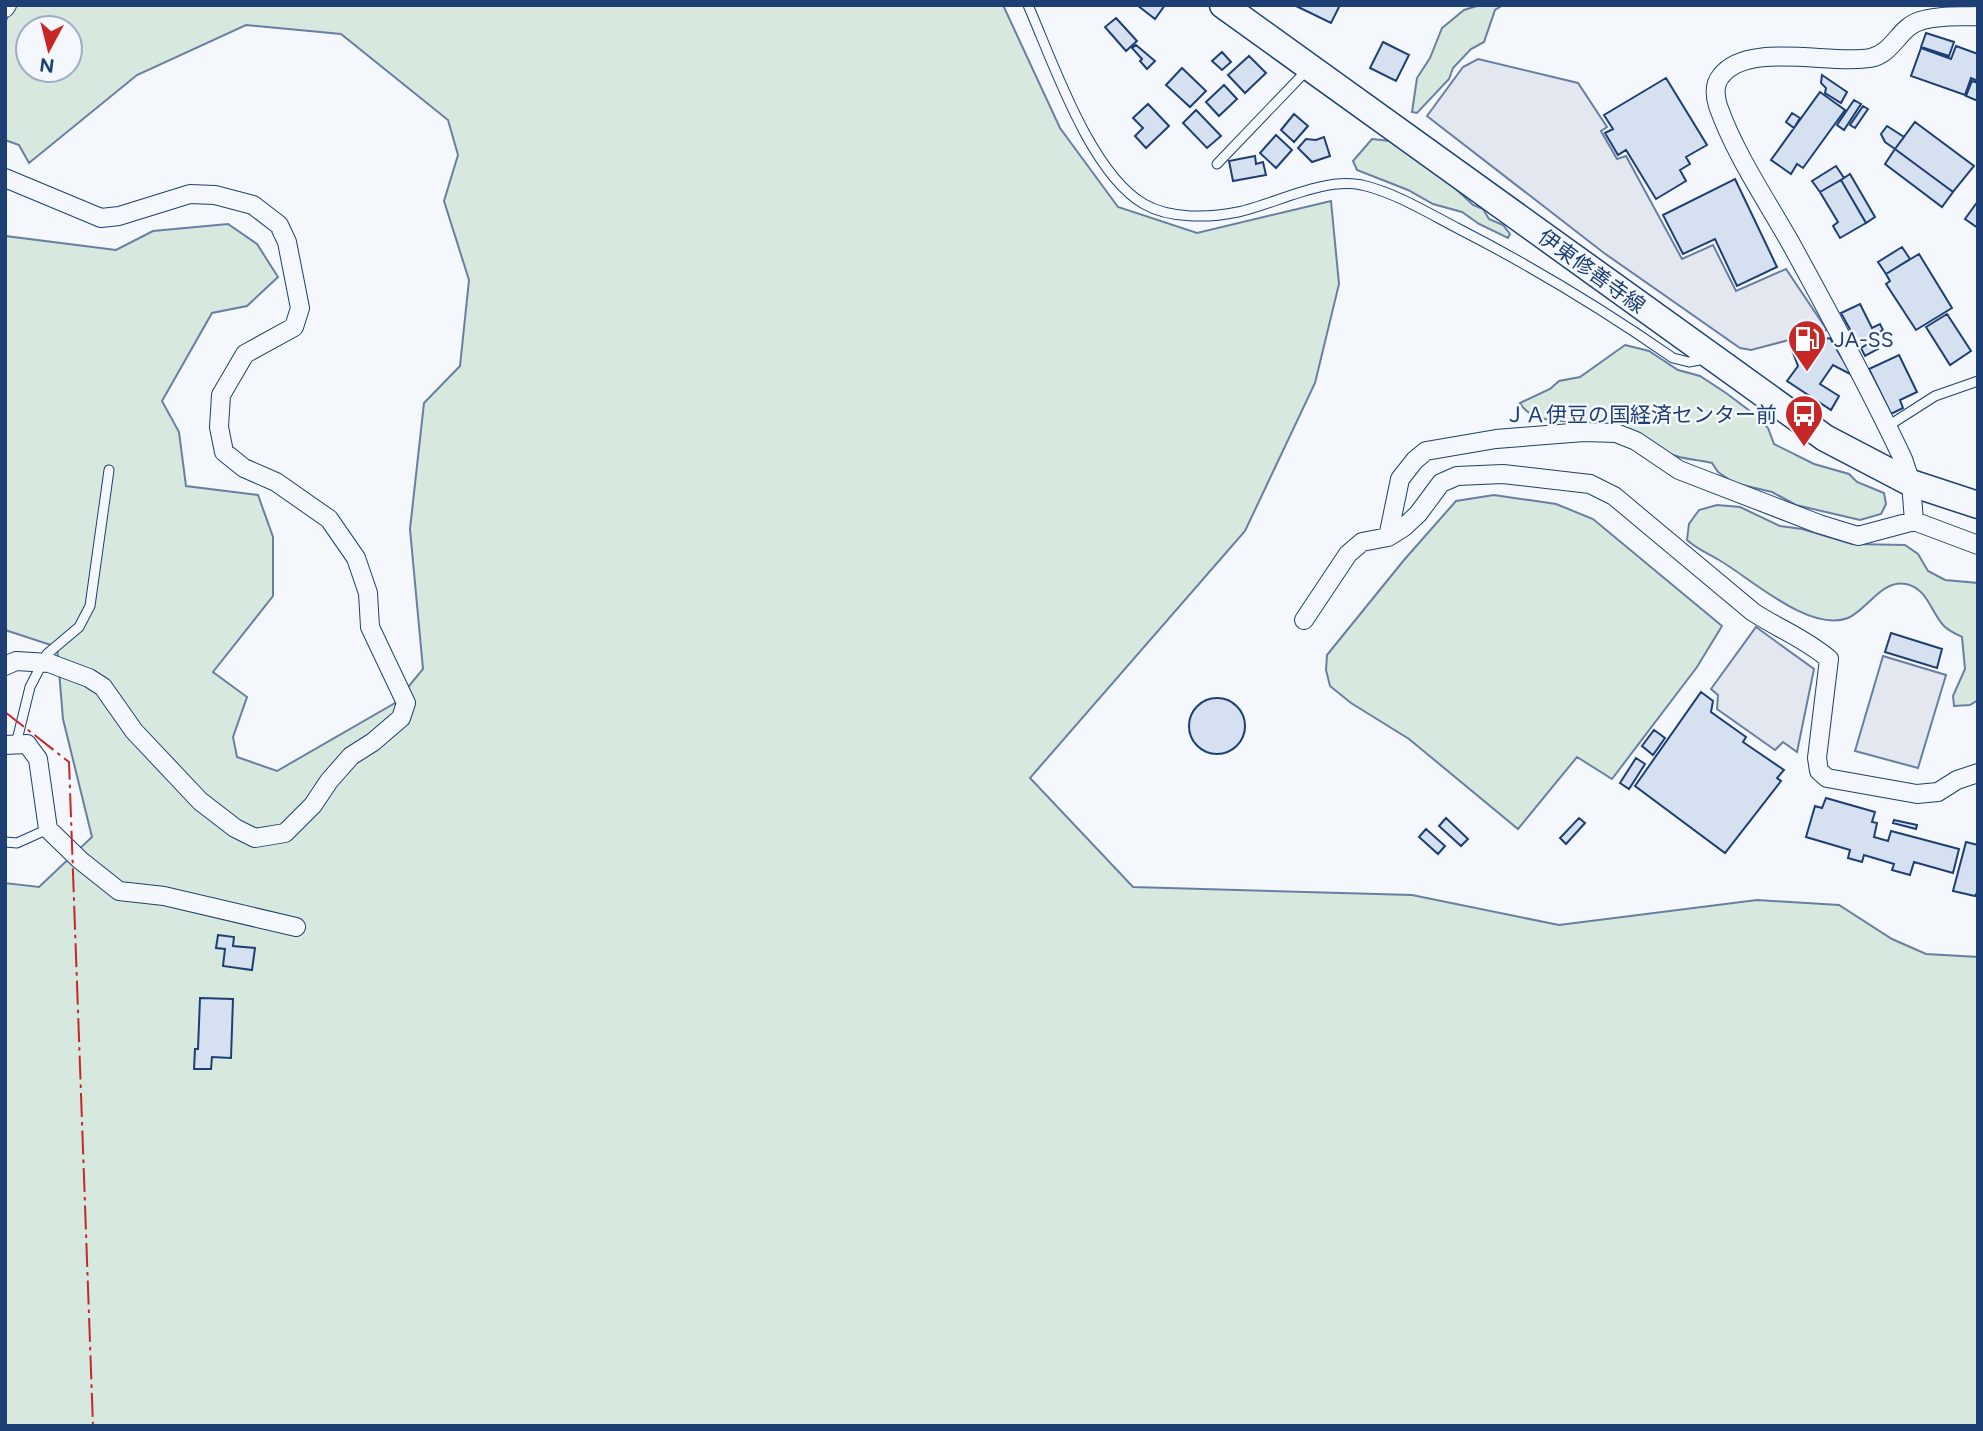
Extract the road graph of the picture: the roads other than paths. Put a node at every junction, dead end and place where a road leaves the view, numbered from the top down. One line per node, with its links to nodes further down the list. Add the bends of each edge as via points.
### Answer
1 (1028, 5): 7 (lane, via 1078,121 1106,167 1144,204 1164,212 1200,216 1238,212 1326,187 1360,185 1496,248 1673,358 1689,362)
2 (1223, 5): 4 (main road, 伊東修善寺線)
3 (1978, 16): 9 (street, via 1918,21 1890,48 1871,58 1760,57 1735,64 1721,76 1715,90 1755,185)
4 (1309, 67): 5 (lane); 7 (main road, 伊東修善寺線)
5 (1217, 164)
6 (5, 178): 17 (street, via 101,218 190,194 253,205 279,225 287,242 300,308 294,327 245,354 222,395 219,427 224,452 329,519 356,558 368,593 370,627 406,703 401,718 351,757 285,833 255,838 200,801 134,731 103,687)
7 (1713, 358): 11 (main road, 伊東修善寺線, via 1825,438)
8 (1978, 381): 9 (lane, via 1935,396)
9 (1888, 426): 11 (street)
10 (108, 470): 17 (lane, via 90,606 79,627)
11 (1911, 483): 12 (main road, 伊東修善寺線); 13 (street)
12 (1978, 505)
13 (1914, 521): 14 (street, via 1858,536 1679,470 1616,433 1584,432 1496,439 1426,451 1400,479); 15 (street)
14 (1388, 537): 16 (street, via 1362,541 1348,554); 20 (street, via 1418,514 1441,483 1457,477 1503,474 1590,484 1614,496 1753,612 1809,642 1829,659 1816,758 1819,771 1827,778 1917,794 1938,792)
15 (1978, 545)
16 (1304, 620)
17 (43, 662): 18 (street, via 16,661); 19 (lane)
18 (5, 666)
19 (11, 745): 21 (street, via 27,744 38,759)
20 (1978, 773)
21 (48, 829): 22 (lane, via 17,844); 23 (street, via 119,891 164,896)
22 (5, 842)
23 (296, 927)

